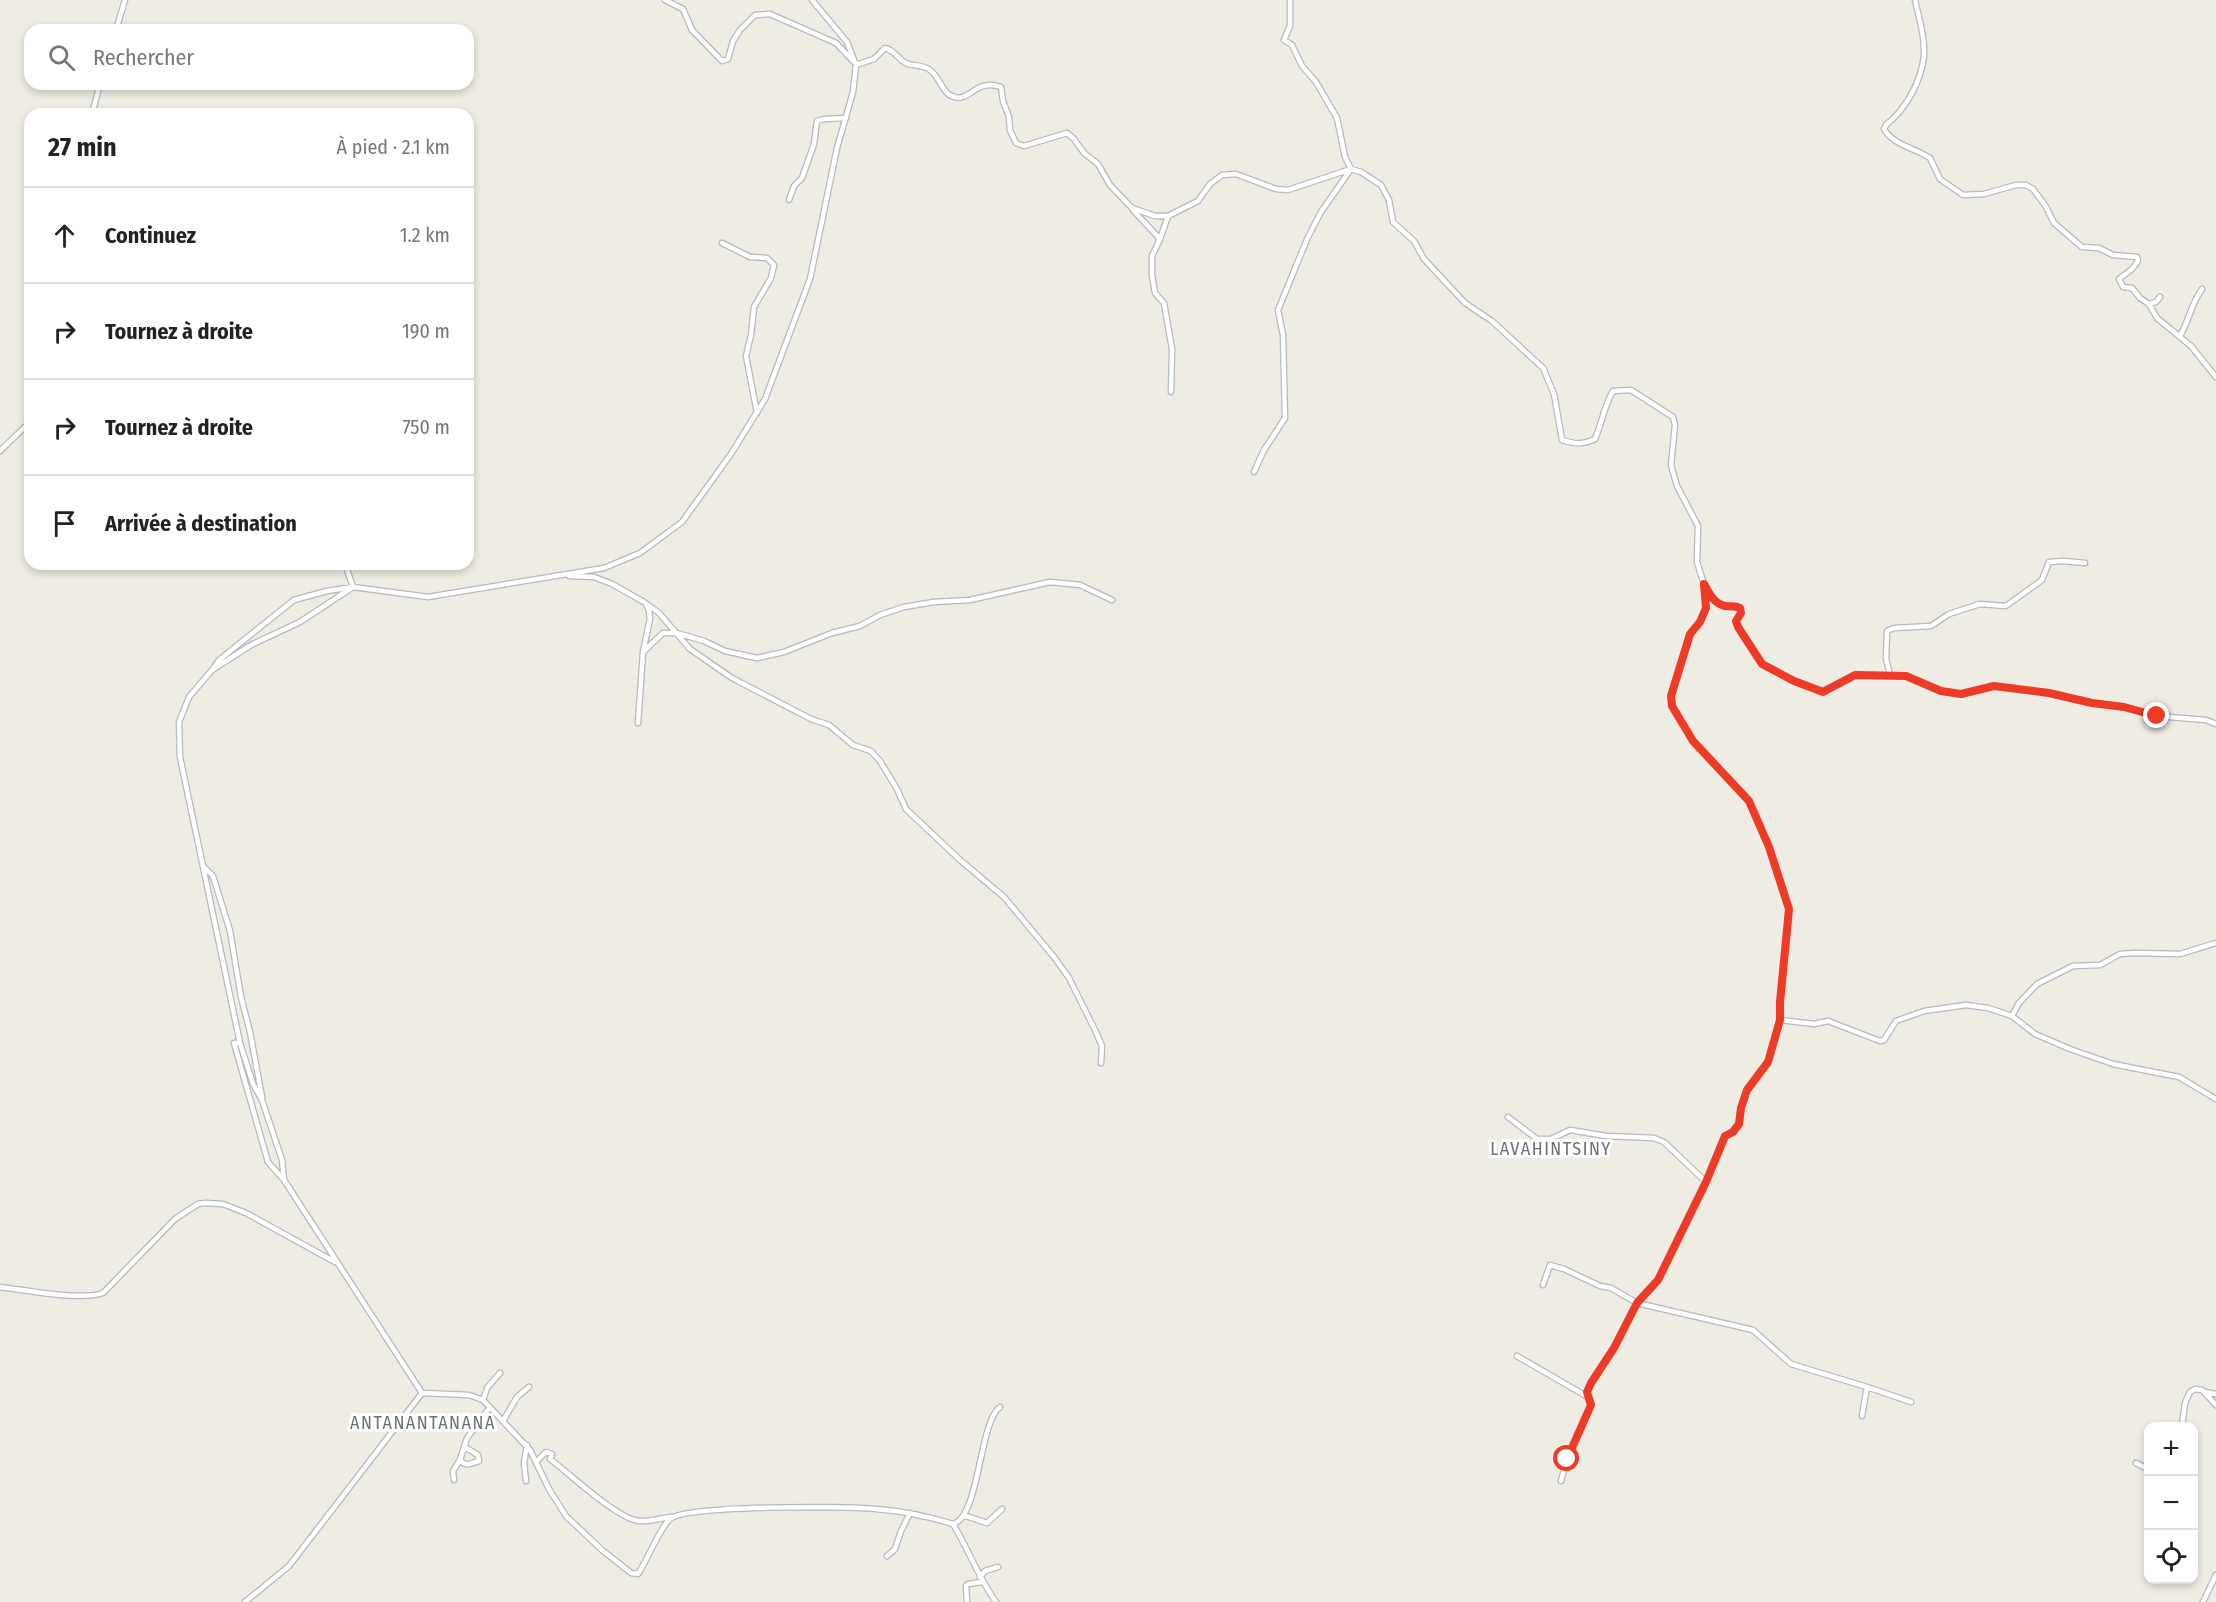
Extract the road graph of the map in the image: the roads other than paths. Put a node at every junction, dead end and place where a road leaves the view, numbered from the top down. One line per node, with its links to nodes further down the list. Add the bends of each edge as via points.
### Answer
1 (124, 0): 6 (street)
2 (665, 0): 7 (street, via 683,9 692,30 722,61 728,59 733,41 755,15 770,14 836,43)
3 (812, 0): 7 (street, via 847,42)
4 (1290, 0): 11 (street, via 1290,26 1284,40 1292,45 1336,118)
5 (1915, 0): 19 (street, via 1924,57 1915,89 1886,125 1887,134 1930,158 1940,179 1963,195 1984,194 2016,184 2033,189 2054,223 2082,247 2137,257 2135,265 2119,279 2123,287 2132,288)
6 (118, 24)
7 (856, 65): 10 (street); 13 (street, via 874,59 885,48 906,63 932,70 948,94 956,98 979,86 1002,87 1010,130 1017,143 1024,146 1067,133 1098,164 1110,185)
8 (98, 90): 9 (street)
9 (94, 108)
10 (846, 118): 12 (street, via 817,121 802,178); 23 (street, via 810,279)
11 (1351, 169): 14 (street, via 1288,190 1236,174 1222,175 1198,201); 26 (street, via 1308,237 1278,310 1283,335 1285,418); 32 (street, via 1381,185 1393,222 1414,241 1424,259 1465,303 1492,321 1543,368 1554,394 1562,440 1575,444 1595,439 1613,391 1631,390 1674,417 1671,465 1677,486 1698,526 1696,562)
12 (789, 200)
13 (1132, 208): 14 (street); 15 (street)
14 (1168, 216): 15 (street)
15 (1160, 239): 22 (street, via 1152,256 1152,274 1155,293 1164,303 1172,349)
16 (722, 243): 23 (street, via 750,257 767,258 774,265 754,307 746,356)
17 (2202, 289): 20 (street)
18 (2160, 297): 19 (street)
19 (2149, 304): 20 (street, via 2157,318)
20 (2180, 336): 21 (street)
21 (2216, 377)
22 (1171, 392)
23 (757, 413): 28 (street, via 682,522 639,554)
24 (24, 428): 25 (street)
25 (0, 451)
26 (1254, 472)
27 (2085, 563): 39 (street, via 2049,562 2042,580 2006,606 1980,604 1949,614 1931,627 1887,631)
28 (604, 568): 30 (street); 31 (street, via 605,579)
29 (347, 570): 33 (street)
30 (563, 575): 31 (street, via 594,577); 33 (street, via 428,597)
31 (612, 584): 35 (street)
32 (1704, 584): 39 (street, via 1713,600 1740,608 1738,627 1762,664 1794,681 1823,692 1855,675); 47 (street, via 1706,608 1690,634 1671,696 1672,706 1693,741 1749,801 1769,847 1789,909)
33 (353, 587): 38 (street, via 300,622 250,645); 38 (street, via 294,600 219,660)
34 (1112, 600): 36 (street, via 1080,585 1050,582 970,600 904,608 880,615 860,627 757,658)
35 (644, 602): 36 (street); 37 (street, via 650,619)
36 (676, 633): 37 (street, via 663,633); 49 (street, via 690,649 732,678 829,725 853,745 871,751 906,809 1004,897 1054,957 1095,1030 1102,1046)
37 (643, 652): 42 (street)
38 (212, 670): 44 (street, via 189,697 178,722 180,757)
39 (1890, 675): 41 (street, via 1906,676 1941,691 1961,694 1994,686 2049,693 2157,716)
40 (2216, 718): 41 (street)
41 (2206, 720): 43 (street)
42 (638, 723)
43 (2216, 724)
44 (203, 867): 48 (street); 51 (street, via 213,876 236,954)
45 (2216, 944): 46 (street, via 2180,954 2120,954 2100,965 2073,966 2037,984)
46 (2012, 1016): 47 (street, via 1966,1005 1924,1011 1896,1021 1880,1041 1828,1021 1814,1024); 50 (street, via 2035,1034 2070,1049 2113,1064 2179,1077)
47 (1780, 1020): 54 (street, via 1768,1062 1747,1090 1739,1124 1725,1136)
48 (240, 1043): 51 (street); 53 (street, via 234,1042 268,1162)
49 (1101, 1062)
50 (2216, 1099)
51 (262, 1100): 53 (street, via 282,1160)
52 (1509, 1117): 54 (street, via 1538,1139 1551,1139 1570,1130 1654,1138 1664,1142)
53 (284, 1180): 55 (street)
54 (1706, 1182): 58 (street, via 1658,1280)
55 (337, 1263): 57 (street, via 246,1213 223,1204 205,1203 175,1219 103,1293 90,1296); 64 (street)
56 (1543, 1285): 58 (street, via 1550,1265 1611,1288)
57 (0, 1287)
58 (1637, 1303): 62 (street, via 1753,1330 1791,1364); 66 (street, via 1591,1383)
59 (1517, 1356): 66 (street)
60 (500, 1373): 67 (street, via 487,1388)
61 (529, 1387): 73 (street, via 517,1397)
62 (1867, 1387): 68 (street); 72 (street)
63 (2206, 1392): 65 (street); 69 (street); 74 (street, via 2195,1389 2188,1395)
64 (422, 1394): 67 (street, via 469,1395); 93 (street, via 289,1566)
65 (2216, 1394)
66 (1588, 1397): 83 (street, via 1591,1405)
67 (483, 1400): 70 (street)
68 (1911, 1402)
69 (2216, 1405)
70 (490, 1407): 73 (street); 76 (street, via 467,1438)
71 (1000, 1407): 86 (street, via 988,1432)
72 (1862, 1416)
73 (503, 1420): 75 (street)
74 (2183, 1422)
75 (527, 1446): 78 (street); 82 (street)
76 (465, 1447): 77 (street); 77 (street, via 478,1455 479,1461 470,1465)
77 (460, 1460): 81 (street, via 453,1471)
78 (536, 1462): 87 (street, via 546,1452 552,1454 550,1459 619,1513 636,1521); 87 (street, via 566,1515 631,1573 638,1574)
79 (2136, 1463): 80 (street)
80 (2144, 1467)
81 (454, 1480)
82 (526, 1481)
83 (1561, 1481)
84 (1002, 1509): 86 (street, via 987,1523)
85 (910, 1513): 87 (street, via 860,1508 743,1508); 88 (street); 89 (street, via 895,1549)
86 (963, 1516): 88 (street)
87 (671, 1517)
88 (953, 1524): 92 (street)
89 (887, 1556)
90 (998, 1568): 92 (street, via 985,1571)
91 (2216, 1575): 96 (street)
92 (981, 1580): 94 (street, via 966,1586); 95 (street)
93 (245, 1602)
94 (967, 1602)
95 (996, 1602)
96 (2203, 1602)

